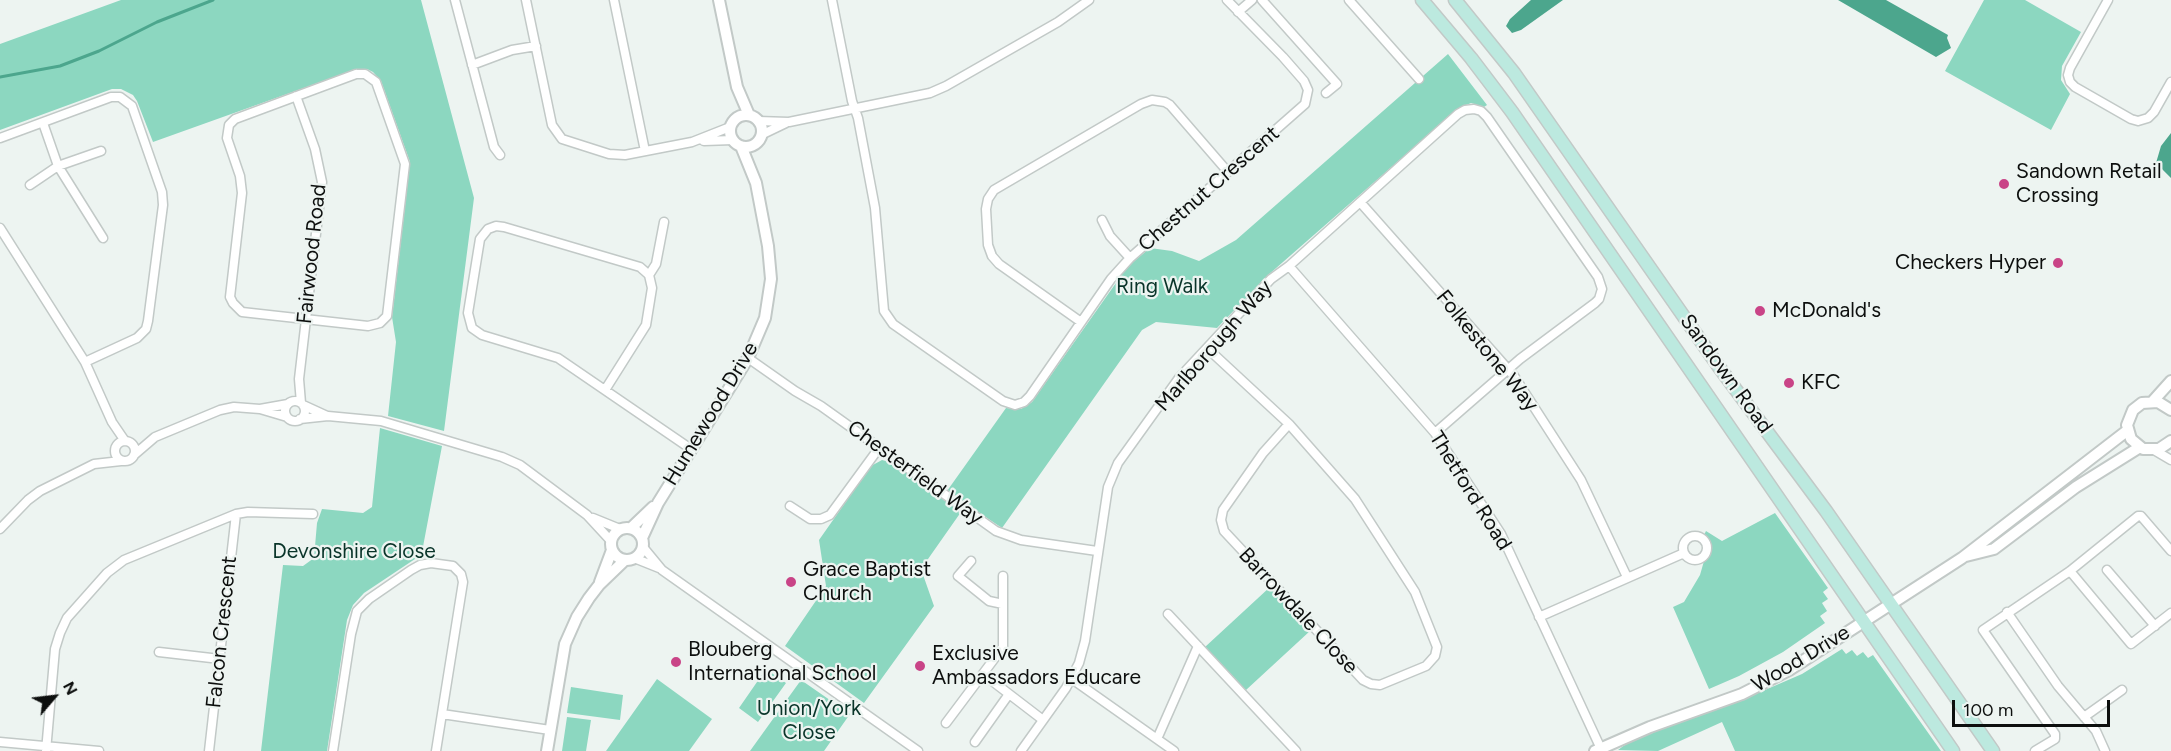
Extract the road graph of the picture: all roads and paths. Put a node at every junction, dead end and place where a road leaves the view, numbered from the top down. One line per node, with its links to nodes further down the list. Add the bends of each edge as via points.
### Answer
1 (455, 0): 16 (street)
2 (526, 0): 15 (street)
3 (614, 0): 34 (street)
4 (719, 0): 19 (street)
5 (832, 0): 23 (street)
6 (1089, 0): 23 (street, via 1058,22 938,90)
7 (1227, 0): 14 (street, Chestnut Crescent)
8 (1252, 0): 14 (street)
9 (1262, 0): 21 (street, via 1337,84)
10 (1349, 0): 17 (street)
11 (1422, 0): 108 (main road, Sandown Road, via 1512,112)
12 (1455, 0): 103 (main road, Sandown Road, via 1514,73 1719,367)
13 (2109, 0): 20 (street, via 2070,68 2070,82 2138,121 2148,118)
14 (1238, 12): 37 (street, Chestnut Crescent, via 1297,73 1307,85 1309,95 1302,108)
15 (536, 46): 16 (street); 34 (street, via 552,125 558,135 567,142 609,154)
16 (472, 65): 35 (street, via 494,147)
17 (1419, 80)
18 (2171, 82): 20 (street)
19 (737, 87): 24 (street); 25 (street)
20 (2168, 92)
21 (1326, 93)
22 (296, 96): 48 (street, Fairwood Road, via 322,182); 48 (street, via 235,119 227,129 242,193 230,289 232,303 242,312); 48 (street, via 356,74 369,76 378,86 405,164 387,316 372,326)
23 (855, 109): 26 (street); 49 (street, Chestnut Crescent, via 875,208 882,305 893,324 1003,401 1016,405 1030,396)
24 (754, 118): 25 (street); 26 (street); 28 (street, via 762,129)
25 (733, 122): 30 (street); 31 (street)
26 (789, 122): 28 (street)
27 (43, 123): 29 (street); 36 (street); 52 (street, via 111,97 125,99 132,106 162,192 146,329 137,338)
28 (761, 135): 32 (street)
29 (0, 138)
30 (692, 142): 31 (street); 34 (street)
31 (737, 143): 32 (street); 38 (street, Humewood Drive)
32 (754, 144): 38 (street, Humewood Drive)
33 (101, 151): 36 (street)
34 (645, 151)
35 (500, 155)
36 (58, 166): 39 (street); 44 (street)
37 (1228, 172): 45 (street, Chestnut Crescent); 49 (street, via 1170,105 1152,100 994,190 986,209 992,256)
38 (756, 183): 51 (street, Humewood Drive, via 771,279 765,318)
39 (30, 185)
40 (1360, 202): 46 (street, Marlborough Way); 53 (street, Folkestone Way); 53 (street, Marlborough Way, via 1458,114 1474,109 1487,117 1599,277 1602,289 1595,303)
41 (1102, 220): 45 (street, via 1110,236)
42 (664, 222): 47 (street, via 656,264)
43 (0, 228): 52 (street)
44 (104, 238)
45 (1130, 258): 49 (street, Chestnut Crescent)
46 (1289, 266): 50 (street, Marlborough Way); 68 (street, Thetford Road)
47 (649, 275): 56 (street, via 652,288 646,325); 56 (street, via 640,267 504,227 488,229 480,239 468,313 472,328 482,335 558,358)
48 (305, 319): 54 (street, Fairwood Road)
49 (1081, 322)
50 (1207, 348): 66 (street, Barrowdale Close); 90 (street, Marlborough Way, via 1179,378 1118,462 1108,487)
51 (748, 358): 74 (street, Chesterfield Way); 75 (street, Humewood Drive)
52 (85, 363): 65 (street)
53 (1509, 370): 68 (street); 100 (street, Folkestone Way, via 1581,480)
54 (298, 379): 58 (street, Fairwood Road); 59 (street, Fairwood Road)
55 (2171, 381): 57 (street)
56 (605, 390): 75 (street)
57 (2153, 401): 61 (street); 67 (street, via 2133,410)
58 (289, 403): 59 (street); 60 (street); 63 (street, via 285,409)
59 (302, 404): 62 (street); 64 (street, via 304,413)
60 (260, 409): 63 (street); 69 (street, via 220,410)
61 (2171, 410)
62 (328, 416): 64 (street); 85 (street, via 381,421 502,457 520,465)
63 (287, 417): 64 (street)
64 (300, 419)
65 (112, 422): 70 (street); 72 (street)
66 (1289, 424): 66 (street, Barrowdale Close, via 1354,499 1410,584 1437,647 1433,660 1425,666 1380,685 1363,680 1224,531 1223,510)
67 (2128, 430): 73 (street); 93 (street, Wood Drive)
68 (1436, 433): 107 (street, Thetford Road, via 1501,534)
69 (155, 437): 70 (street); 77 (street)
70 (127, 441): 72 (street); 77 (street, via 135,448)
71 (2171, 441): 76 (street)
72 (115, 447): 78 (street); 80 (street)
73 (2140, 447): 76 (street); 93 (street, Wood Drive, via 2076,487 1994,549)
74 (879, 448): 82 (street, via 830,515 810,519); 90 (street, Chesterfield Way, via 1005,535)
75 (691, 449): 81 (street, Humewood Drive)
76 (2154, 450): 79 (street)
77 (134, 455): 78 (street, via 130,460)
78 (121, 460): 80 (street)
79 (2171, 460)
80 (94, 465): 86 (street, via 40,491)
81 (658, 503): 87 (street, Humewood Drive); 88 (street, Humewood Drive)
82 (790, 506)
83 (236, 514): 84 (street, Falcon Crescent); 112 (street, Falcon Crescent); 126 (street, Falcon Crescent, via 124,560 107,573 67,618 55,650)
84 (313, 514)
85 (587, 516): 87 (street); 89 (street)
86 (0, 529)
87 (626, 529): 88 (street, via 639,533); 89 (street, via 614,534)
88 (642, 542): 94 (street, via 640,554); 96 (street)
89 (612, 545): 94 (street, via 617,556); 101 (street)
90 (1097, 551): 114 (street, Marlborough Way, via 1083,652)
91 (2171, 551): 98 (street, via 2139,515)
92 (1684, 553): 100 (street)
93 (1962, 558): 103 (street, Wood Drive)
94 (629, 559): 96 (street); 101 (street)
95 (971, 561): 102 (street, via 958,576 989,601)
96 (662, 570): 124 (street)
97 (2107, 570): 109 (street)
98 (2070, 571): 104 (street); 109 (street, via 2130,644)
99 (1003, 576): 102 (street)
100 (1627, 577): 107 (street)
101 (599, 585): 121 (street, via 577,617 565,644)
102 (1003, 604): 113 (street, via 1003,647)
103 (1891, 604): 108 (street, Wood Drive); 139 (main road, Sandown Road)
104 (2007, 612): 118 (street); 140 (street, via 1983,631 2055,734 2055,739)
105 (2171, 613): 109 (street)
106 (1168, 614): 110 (street)
107 (1539, 617): 127 (street, Thetford Road)
108 (1862, 622): 127 (street, Wood Drive, via 1754,688); 138 (main road, Sandown Road)
109 (2155, 626)
110 (1198, 646): 122 (street); 137 (street)
111 (159, 652): 112 (street)
112 (220, 659): 129 (street, Falcon Crescent)
113 (983, 674): 116 (street); 120 (street)
114 (1072, 679): 119 (street, Marlborough Way); 122 (street)
115 (2122, 690): 118 (street)
116 (1009, 694): 119 (street); 125 (street)
117 (442, 714): 121 (street); 130 (street, via 463,582 453,566 431,563 411,570 357,611); 131 (street)
118 (2084, 717): 141 (street)
119 (1043, 720): 135 (street, Marlborough Way)
120 (946, 723)
121 (550, 730): 132 (street)
122 (1157, 739): 136 (street)
123 (0, 742): 126 (street)
124 (906, 742): 133 (street); 134 (street)
125 (975, 742)
126 (46, 749): 128 (street)
127 (1599, 750)
128 (99, 751)
129 (209, 751)
130 (333, 751)
131 (436, 751)
132 (547, 751)
133 (900, 751)
134 (918, 751)
135 (1023, 751)
136 (1174, 751)
137 (1296, 751)
138 (1953, 751)
139 (1993, 751)
140 (2035, 751)
141 (2105, 751)

